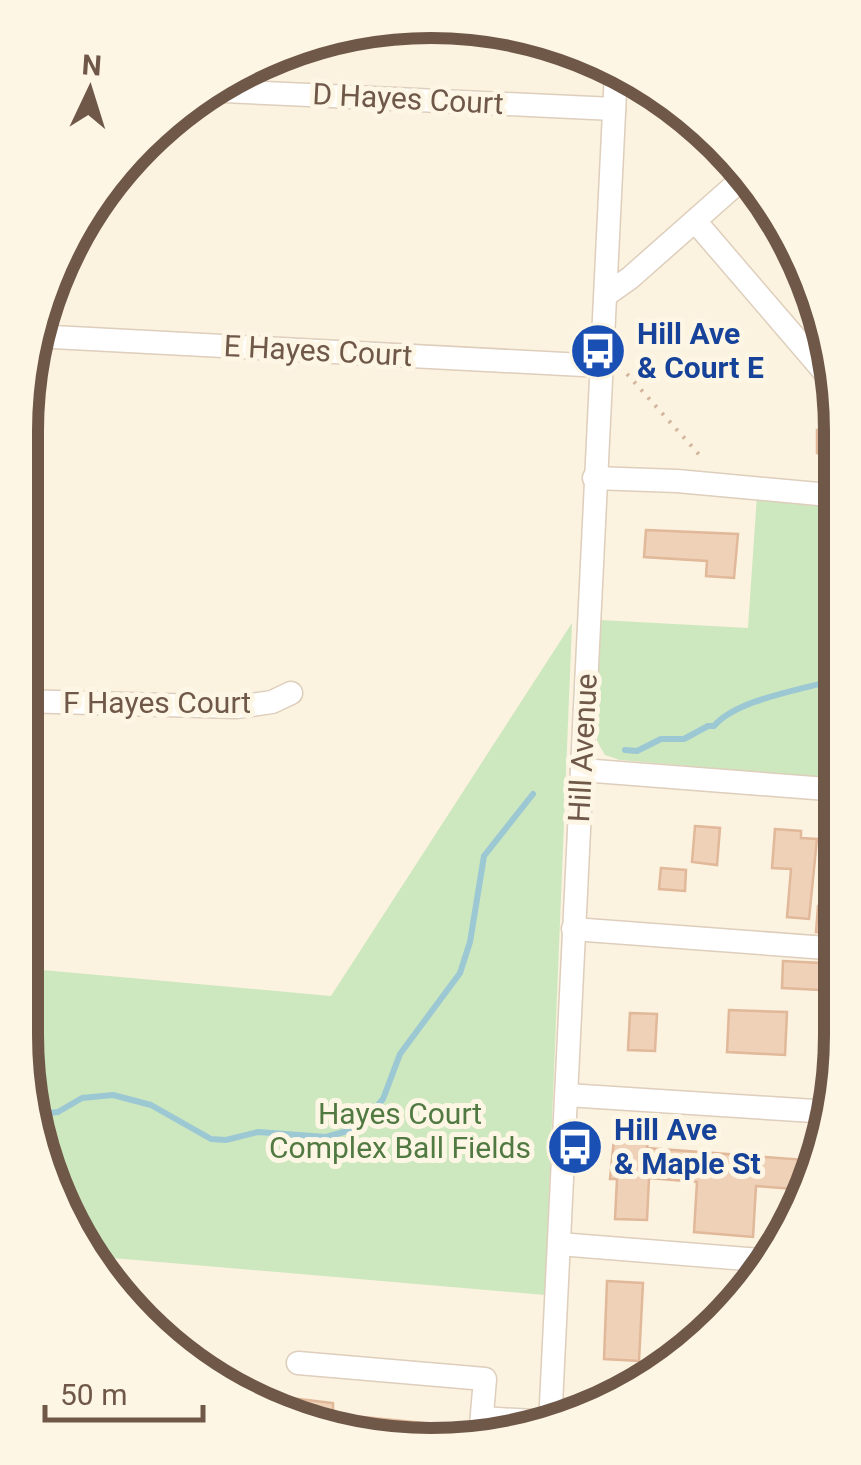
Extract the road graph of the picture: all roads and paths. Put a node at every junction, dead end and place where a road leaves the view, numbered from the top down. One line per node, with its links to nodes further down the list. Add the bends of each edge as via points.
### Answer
1 (615, 84): 3 (street, Hill Avenue)
2 (232, 91): 3 (street, D Hayes Court)
3 (614, 109): 6 (street, Hill Avenue)
4 (736, 184): 5 (street)
5 (695, 221): 6 (street); 8 (street)
6 (606, 295): 9 (street, Hill Avenue)
7 (49, 337): 9 (street, E Hayes Court)
8 (818, 364)
9 (602, 366): 11 (street, Hill Avenue)
10 (627, 374): 12 (path)
11 (594, 478): 12 (street); 16 (street, Hill Avenue)
12 (727, 486): 13 (street)
13 (824, 495)
14 (292, 692): 15 (street, F Hayes Court, via 237,707)
15 (38, 701)
16 (582, 770): 17 (street); 18 (street, Hill Avenue)
17 (824, 789)
18 (573, 929): 19 (street); 20 (street, Hill Avenue)
19 (824, 948)
20 (566, 1094): 21 (street); 22 (street, Hill Avenue)
21 (816, 1111)
22 (560, 1244): 23 (street); 25 (street, Hill Avenue)
23 (752, 1259)
24 (298, 1363): 26 (street, via 485,1379)
25 (552, 1409)
26 (481, 1424)

